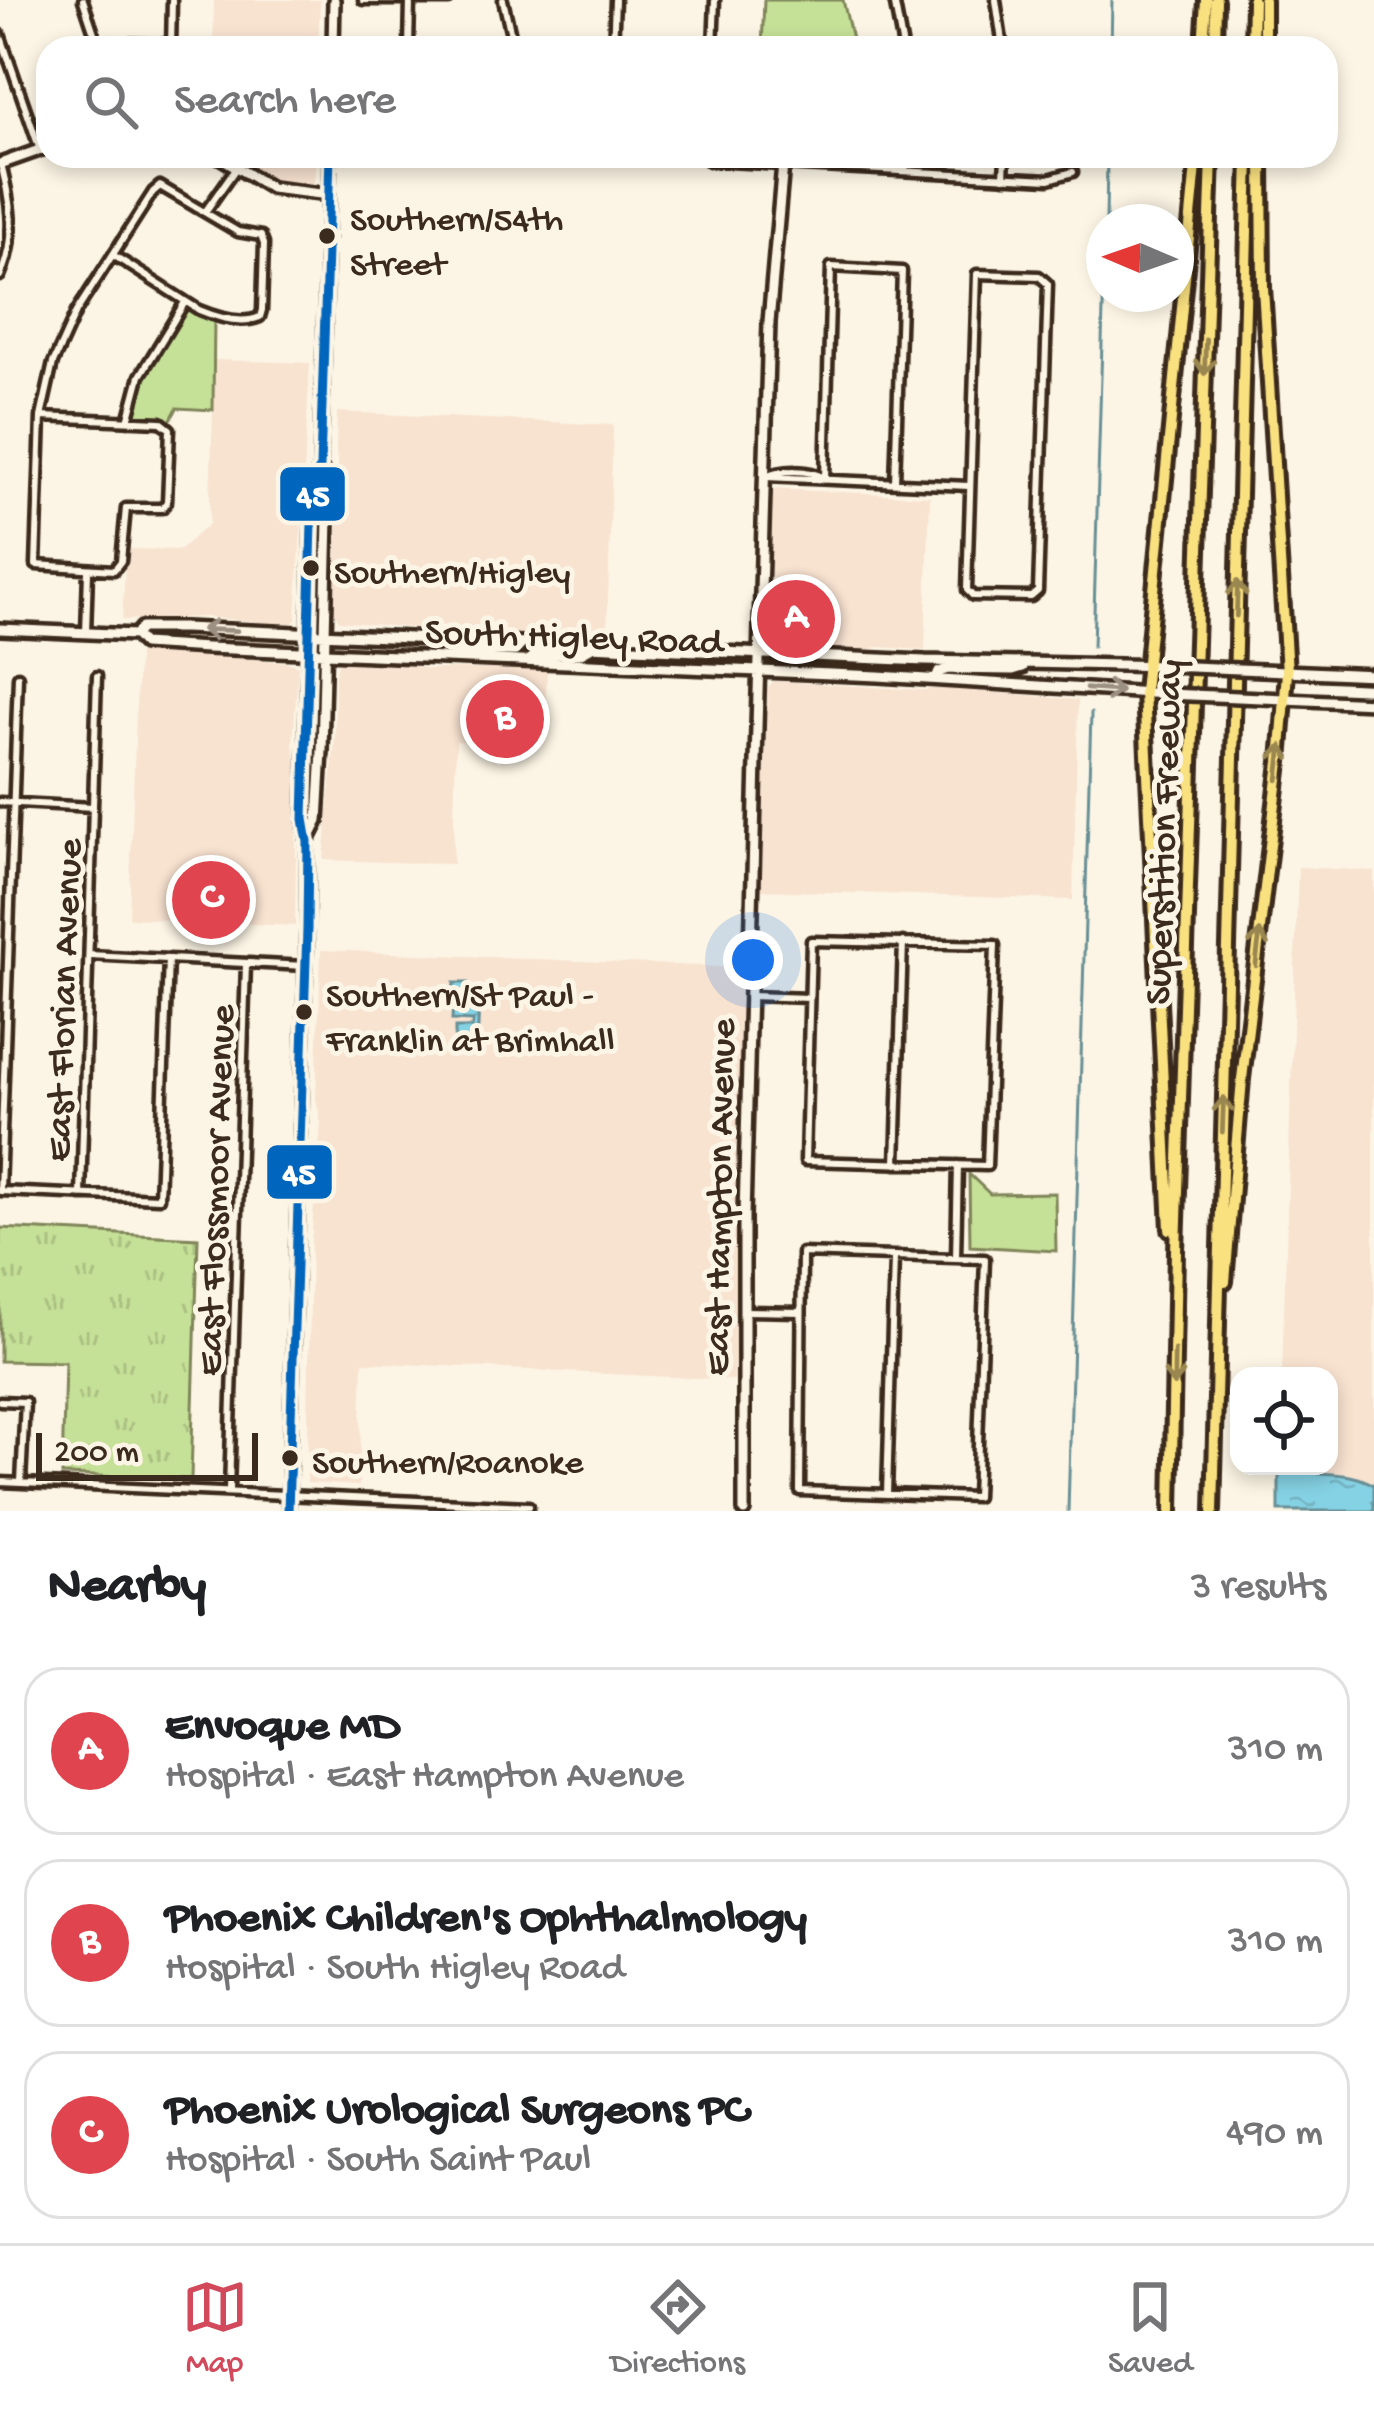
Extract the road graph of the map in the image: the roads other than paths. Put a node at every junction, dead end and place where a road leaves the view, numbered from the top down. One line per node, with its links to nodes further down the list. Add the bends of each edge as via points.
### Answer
1 (83, 0): 17 (street)
2 (172, 0): 18 (street)
3 (334, 0): 19 (main road)
4 (363, 0): 15 (street)
5 (449, 0): 15 (street)
6 (503, 0): 21 (street)
7 (615, 0): 22 (street)
8 (715, 0): 23 (street)
9 (894, 0): 24 (street)
10 (996, 0): 25 (street)
11 (1205, 0): 26 (highway)
12 (1216, 0): 27 (highway)
13 (1253, 0): 28 (highway)
14 (1264, 0): 29 (highway)
15 (410, 1): 20 (street)
16 (0, 34): 30 (street)
17 (95, 36)
18 (171, 36)
19 (333, 36)
20 (409, 36)
21 (511, 36)
22 (614, 36)
23 (714, 36)
24 (901, 36)
25 (1001, 36)
26 (1203, 36)
27 (1215, 36)
28 (1252, 36)
29 (1264, 36)
30 (36, 127)
31 (36, 151): 32 (main road)
32 (1, 164): 49 (street, via 13,220)
33 (330, 168): 46 (main road)
34 (783, 168): 54 (main road, East Hampton Avenue)
35 (853, 168): 43 (street)
36 (905, 168): 43 (street)
37 (1004, 168): 45 (street)
38 (1196, 168): 72 (highway)
39 (1212, 168): 97 (highway, Superstition Freeway, one-way to 97)
40 (1249, 168): 102 (highway, Superstition Freeway, one-way to 40)
41 (1262, 168): 74 (highway)
42 (236, 169): 46 (main road, via 271,188); 47 (street)
43 (905, 171): 45 (street)
44 (1073, 172): 45 (street)
45 (1004, 176)
46 (329, 195): 53 (main road)
47 (205, 212): 48 (street, via 160,186); 50 (street, via 261,236 260,317 214,317)
48 (113, 255): 50 (street); 51 (street, via 62,339)
49 (0, 276)
50 (185, 302): 52 (street, via 140,376)
51 (41, 417): 52 (street); 58 (street, via 36,565)
52 (128, 421): 58 (street, via 168,425 167,502 126,508 117,567)
53 (320, 467): 61 (main road); 62 (main road, via 328,480)
54 (766, 477): 55 (street); 68 (main road, East Hampton Avenue)
55 (825, 478): 56 (street); 56 (street, via 831,267 902,271)
56 (895, 482): 57 (street)
57 (970, 486): 57 (street, via 969,595 1036,595 1045,278 977,274)
58 (88, 570): 60 (street)
59 (0, 629): 60 (main road, South Higley Road)
60 (86, 633): 63 (main road, South Higley Road)
61 (307, 634): 62 (main road, South Higley Road); 63 (main road, South Higley Road, one-way to 63, via 141,628); 66 (main road)
62 (326, 634): 64 (main road, South Higley Road); 67 (main road)
63 (135, 635): 66 (main road, South Higley Road, via 143,644)
64 (522, 644): 65 (main road, South Higley Road); 69 (main road)
65 (592, 647): 68 (main road, South Higley Road); 70 (main road, via 579,655 536,653)
66 (307, 652): 67 (main road, South Higley Road); 85 (main road)
67 (325, 653): 69 (main road, South Higley Road); 85 (main road, via 318,821)
68 (760, 654): 71 (main road, South Higley Road); 73 (main road, East Hampton Avenue)
69 (449, 658): 70 (main road, South Higley Road)
70 (528, 661): 73 (main road, South Higley Road)
71 (1034, 663): 72 (main road, South Higley Road); 78 (main road, via 948,669)
72 (1145, 665): 74 (main road, South Higley Road, bridge); 79 (highway)
73 (759, 671): 78 (main road, South Higley Road); 91 (main road, East Hampton Avenue)
74 (1287, 672): 75 (main road, South Higley Road); 80 (highway)
75 (1374, 675)
76 (18, 676): 83 (street)
77 (97, 676): 84 (street, East Florian Avenue)
78 (936, 679): 79 (main road, South Higley Road, one-way to 79)
79 (1144, 692): 80 (main road, South Higley Road, bridge); 97 (highway)
80 (1285, 699): 81 (main road, South Higley Road); 102 (highway, one-way to 80)
81 (1374, 703)
82 (0, 802): 83 (street)
83 (15, 802): 84 (street); 95 (street)
84 (93, 807): 87 (street, East Florian Avenue)
85 (308, 842): 90 (main road)
86 (903, 942): 92 (street, via 811,941); 93 (street); 94 (street, via 995,945 988,1166)
87 (88, 955): 88 (street); 96 (street, East Florian Avenue)
88 (168, 959): 89 (street); 96 (street, via 159,1198)
89 (247, 964): 90 (street); 106 (street, East Flossmoor Avenue)
90 (306, 966): 107 (main road)
91 (750, 996): 92 (street); 100 (main road, East Hampton Avenue)
92 (809, 998): 93 (street, via 805,1161)
93 (896, 1164): 94 (street)
94 (958, 1165): 99 (street)
95 (0, 1191): 96 (street)
96 (81, 1195)
97 (1176, 1251): 114 (highway, Superstition Freeway, one-way to 114)
98 (894, 1256): 99 (street); 101 (street, via 802,1253); 108 (street)
99 (956, 1258): 109 (street, via 985,1259 976,1497)
100 (742, 1311): 101 (street); 112 (main road, East Hampton Avenue)
101 (800, 1312): 108 (street, via 800,1491)
102 (1216, 1399): 115 (highway, Superstition Freeway)
103 (0, 1401): 105 (street, via 25,1402)
104 (0, 1482): 105 (street)
105 (21, 1482): 106 (street)
106 (229, 1490): 107 (street)
107 (289, 1493): 110 (street); 111 (main road)
108 (887, 1494): 109 (street)
109 (920, 1496): 113 (street)
110 (529, 1506)
111 (288, 1511)
112 (744, 1511)
113 (919, 1511)
114 (1171, 1511)
115 (1213, 1511)

